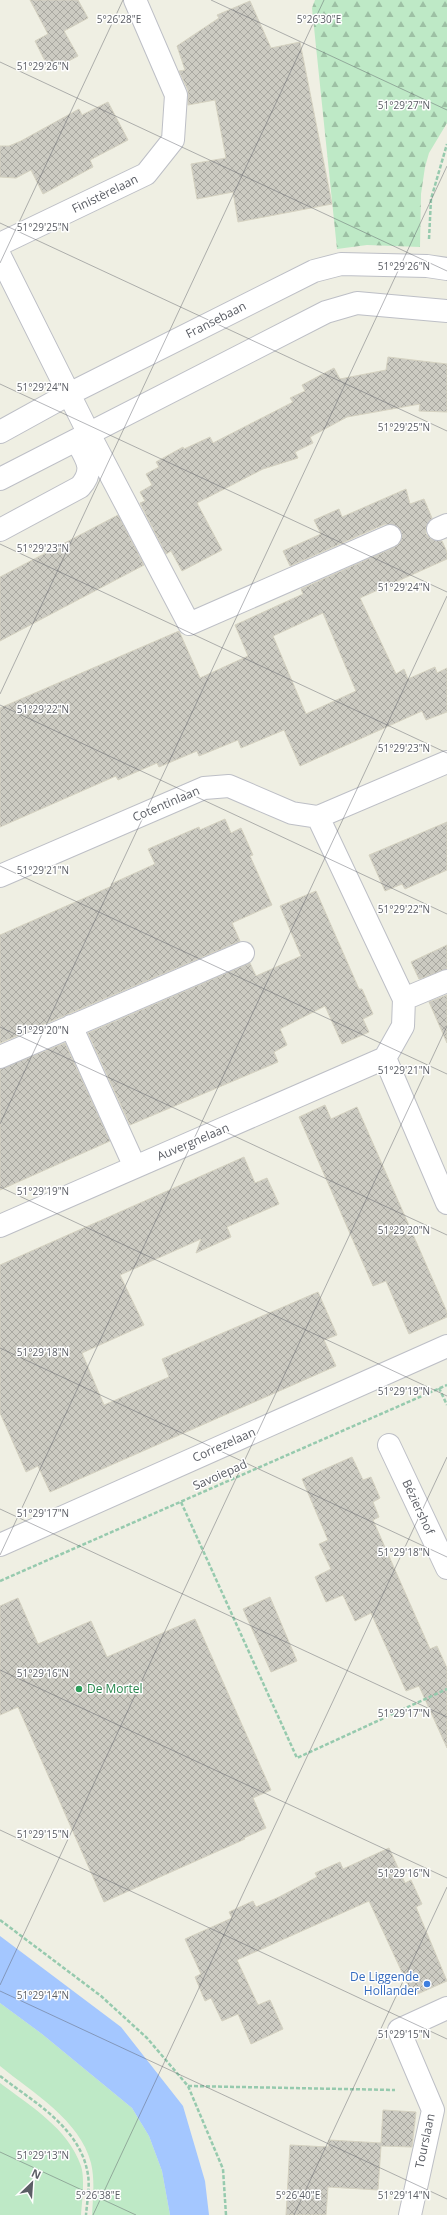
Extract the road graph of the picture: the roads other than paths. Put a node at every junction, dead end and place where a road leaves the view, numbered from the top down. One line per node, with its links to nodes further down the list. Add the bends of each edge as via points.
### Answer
1 (135, 0): 2 (street, Finistèrelaan, via 176,95 173,140 146,174)
2 (0, 244)
3 (0, 256): 6 (street)
4 (437, 268): 6 (street, Fransebaan, via 341,264 314,271)
5 (447, 311): 8 (street, via 357,303 326,312)
6 (69, 394): 7 (street, Fransebaan); 8 (street)
7 (0, 432)
8 (82, 436): 9 (street); 10 (street, via 88,462 88,476 85,482); 11 (street, via 189,624)
9 (0, 479)
10 (0, 530)
11 (390, 536)
12 (447, 762): 13 (street)
13 (318, 817): 14 (street, Cotentinlaan, via 292,813 229,786 204,788); 17 (street)
14 (0, 876)
15 (243, 953): 18 (street)
16 (447, 981): 17 (street)
17 (404, 999): 20 (street, via 403,1026)
18 (71, 1026): 19 (street); 21 (street)
19 (0, 1057)
20 (385, 1058): 21 (street, Auvergnelaan); 22 (street)
21 (135, 1167): 23 (street, Auvergnelaan)
22 (447, 1203)
23 (0, 1226)
24 (447, 1346): 26 (street, Correzelaan)
25 (389, 1445): 27 (street, Béziershof)
26 (0, 1545)
27 (447, 1568)
28 (447, 2008): 29 (street, Tourslaan, via 399,2030 433,2110)
29 (410, 2215)

